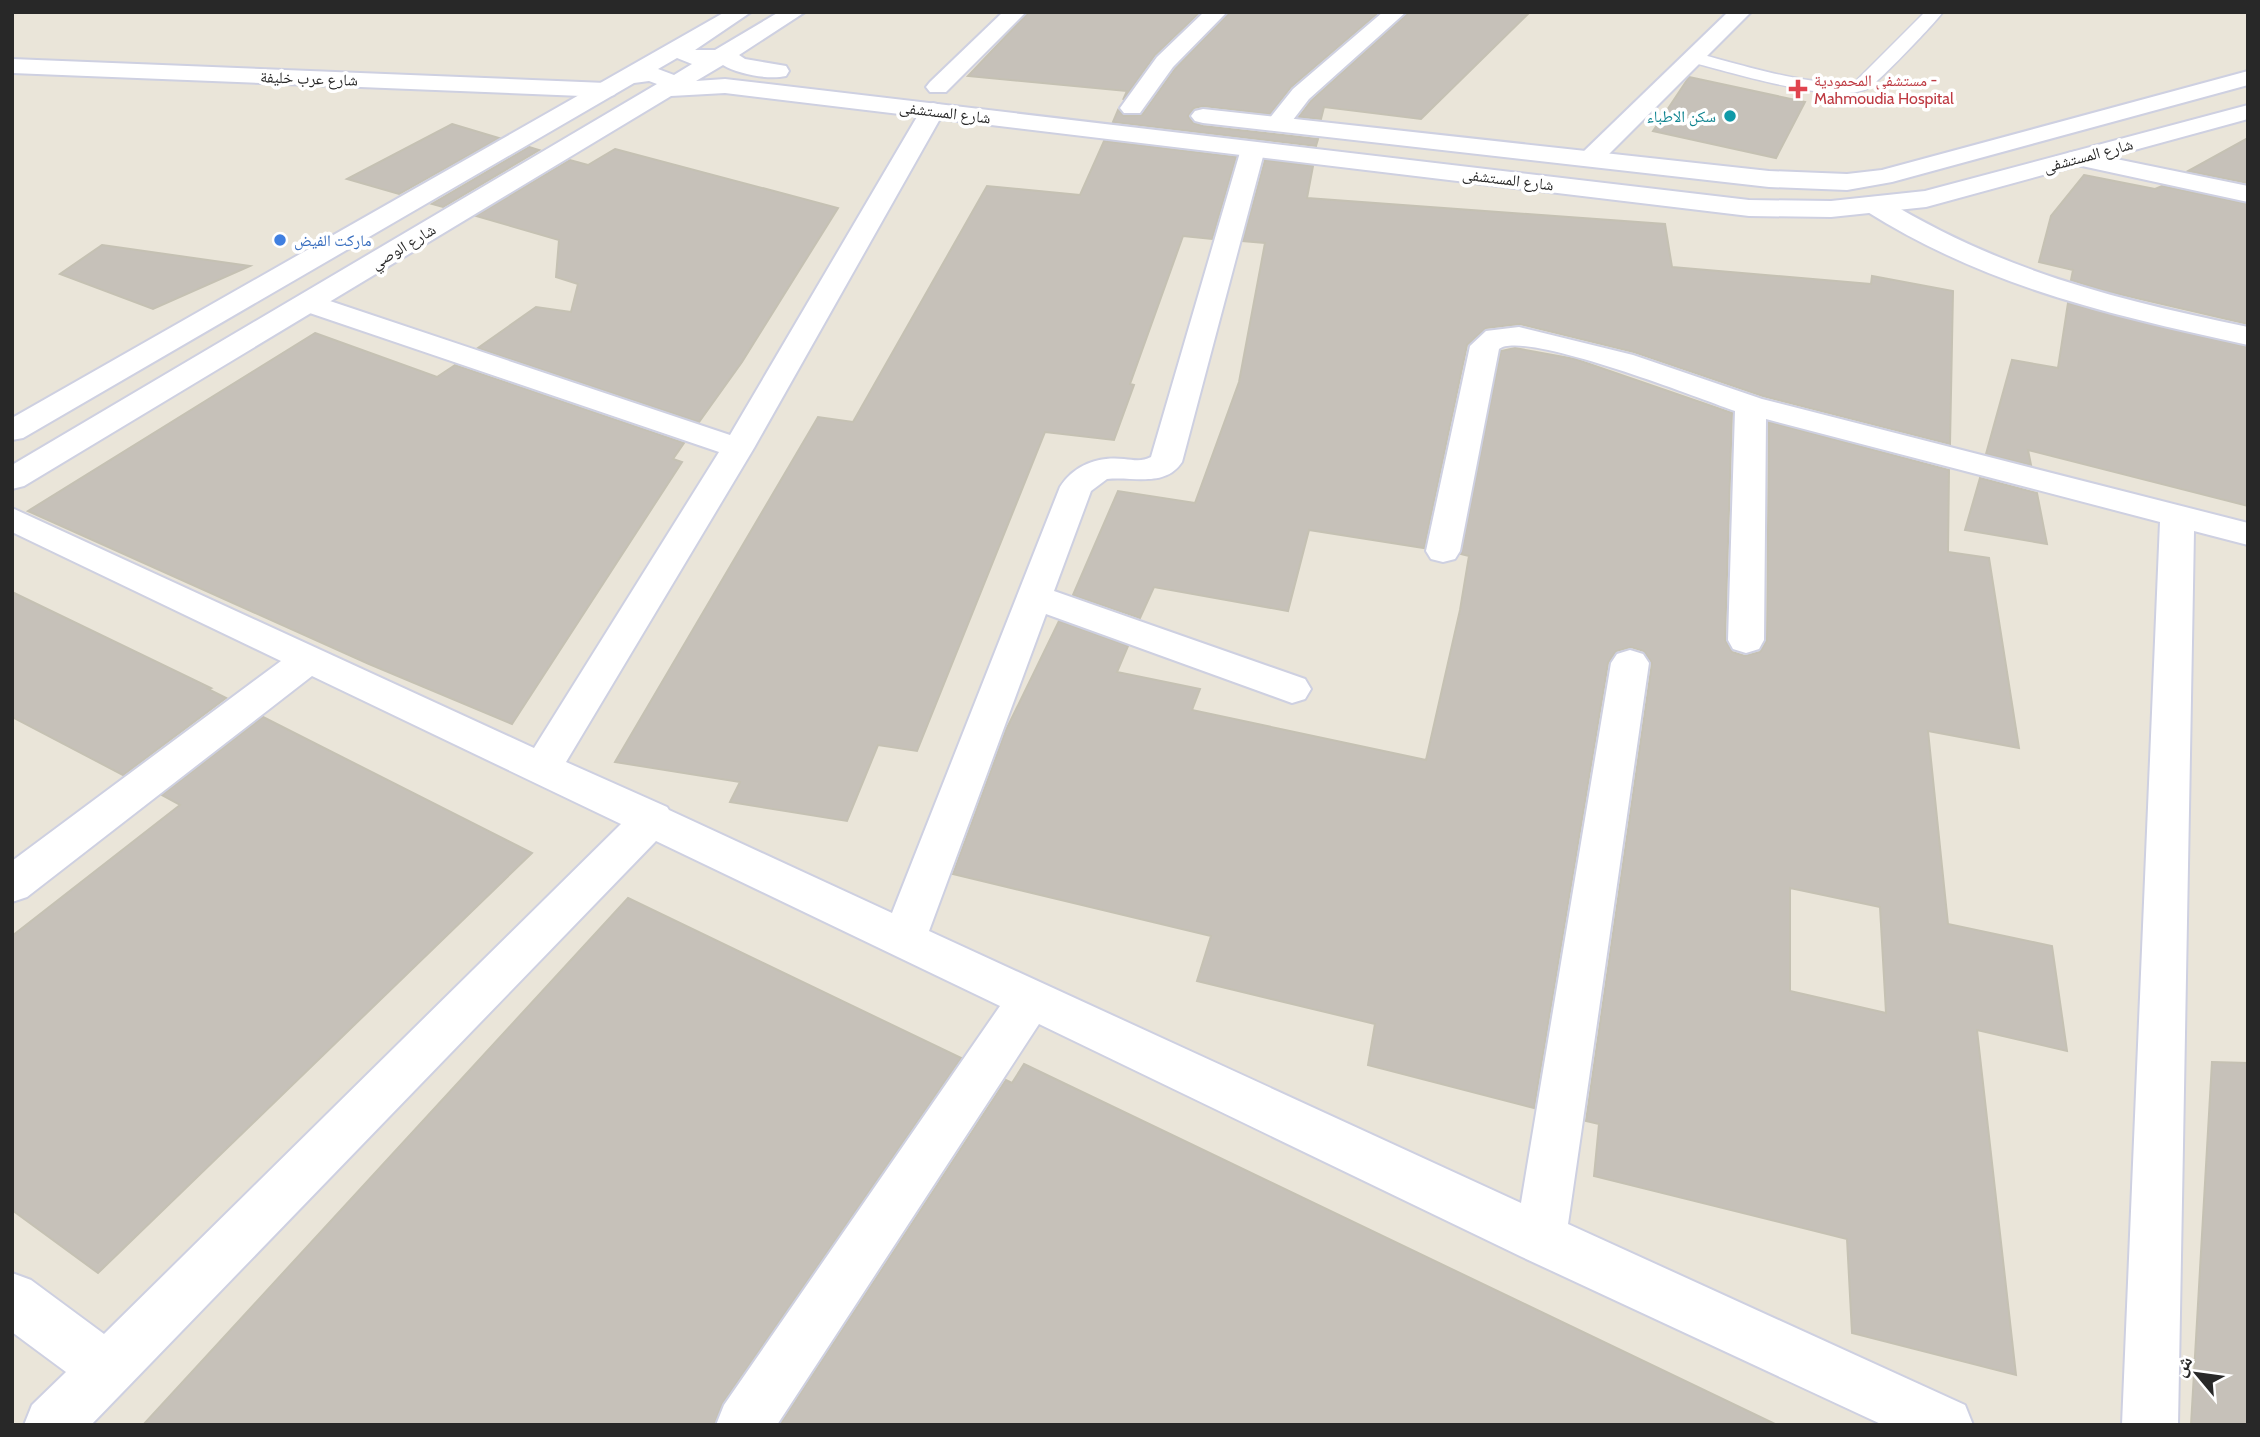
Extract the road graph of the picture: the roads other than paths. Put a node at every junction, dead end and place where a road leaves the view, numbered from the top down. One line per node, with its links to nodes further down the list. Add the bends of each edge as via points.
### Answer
1 (741, 12): 9 (street, شارع الوصي)
2 (795, 12): 8 (street, شارع الوصي)
3 (1016, 12): 20 (street)
4 (1217, 12): 22 (street, via 1165,62)
5 (1396, 12): 26 (street, via 1301,94)
6 (1741, 12): 10 (street)
7 (1935, 12): 10 (lane, via 1862,85 1845,89)
8 (723, 55): 9 (street, شارع الوصي); 12 (street, via 739,65)
9 (692, 57): 12 (street, via 732,68); 15 (street, شارع الوصي); 16 (street, شارع الوصي); 18 (street, via 721,81)
10 (1692, 57): 28 (street)
11 (12, 66): 16 (street, شارع عرب خليفة)
12 (777, 71): 14 (street, شارع المستشفى); 18 (street, via 751,79 749,84)
13 (2248, 78): 30 (street, شارع المستشفى, via 1883,177)
14 (885, 82)
15 (663, 83): 16 (street, شارع عرب خليفة, via 644,74); 18 (street, شارع عرب خليفة); 34 (street, شارع الوصي)
16 (616, 84): 33 (street, شارع الوصي)
17 (911, 84): 20 (street, شارع المستشفى)
18 (760, 90): 20 (street, شارع المستشفى)
19 (966, 90): 20 (street, شارع المستشفى)
20 (936, 99): 27 (street, شارع المستشفى); 40 (street)
21 (1104, 105): 22 (street)
22 (1132, 108): 23 (street)
23 (1158, 111)
24 (2248, 112): 29 (street, شارع المستشفى)
25 (1185, 114): 26 (street, شارع المستشفى)
26 (1277, 124): 28 (street, شارع المستشفى)
27 (1253, 149): 32 (street, شارع المستشفى, via 1749,208); 46 (street, via 1166,461 1155,470 1142,472 1118,468 1093,472 1076,487)
28 (1591, 158): 30 (street, شارع المستشفى, via 1769,179)
29 (2077, 158): 31 (street); 32 (street, شارع المستشفى, via 1951,193)
30 (1847, 181): 32 (street)
31 (2248, 194)
32 (1875, 205): 35 (street, via 1941,243 2058,288)
33 (251, 293): 34 (street, via 242,305 248,314 268,317); 36 (street, شارع الوصي)
34 (300, 307): 37 (street, شارع الوصي); 40 (street)
35 (2248, 336)
36 (154, 349): 37 (street, via 178,343 198,345 205,355); 39 (street, شارع الوصي)
37 (198, 368): 41 (street, شارع الوصي)
38 (1751, 406): 42 (street); 45 (street, via 1622,361 1548,341 1496,337 1485,346); 47 (street)
39 (12, 431)
40 (738, 448): 51 (street)
41 (12, 479)
42 (2177, 516): 44 (street); 62 (street)
43 (12, 519): 48 (street)
44 (2248, 534)
45 (1443, 551)
46 (1035, 597): 50 (street); 54 (street)
47 (1746, 640)
48 (310, 658): 51 (street); 53 (street)
49 (1630, 663): 56 (street)
50 (1292, 689)
51 (542, 768): 52 (street)
52 (653, 818): 54 (street); 58 (street)
53 (12, 886)
54 (904, 939): 55 (street)
55 (1031, 998): 56 (street); 60 (street)
56 (1540, 1239): 61 (street)
57 (12, 1299): 58 (street)
58 (107, 1369): 59 (street)
59 (52, 1425)
60 (744, 1425)
61 (1945, 1425)
62 (2150, 1425)

